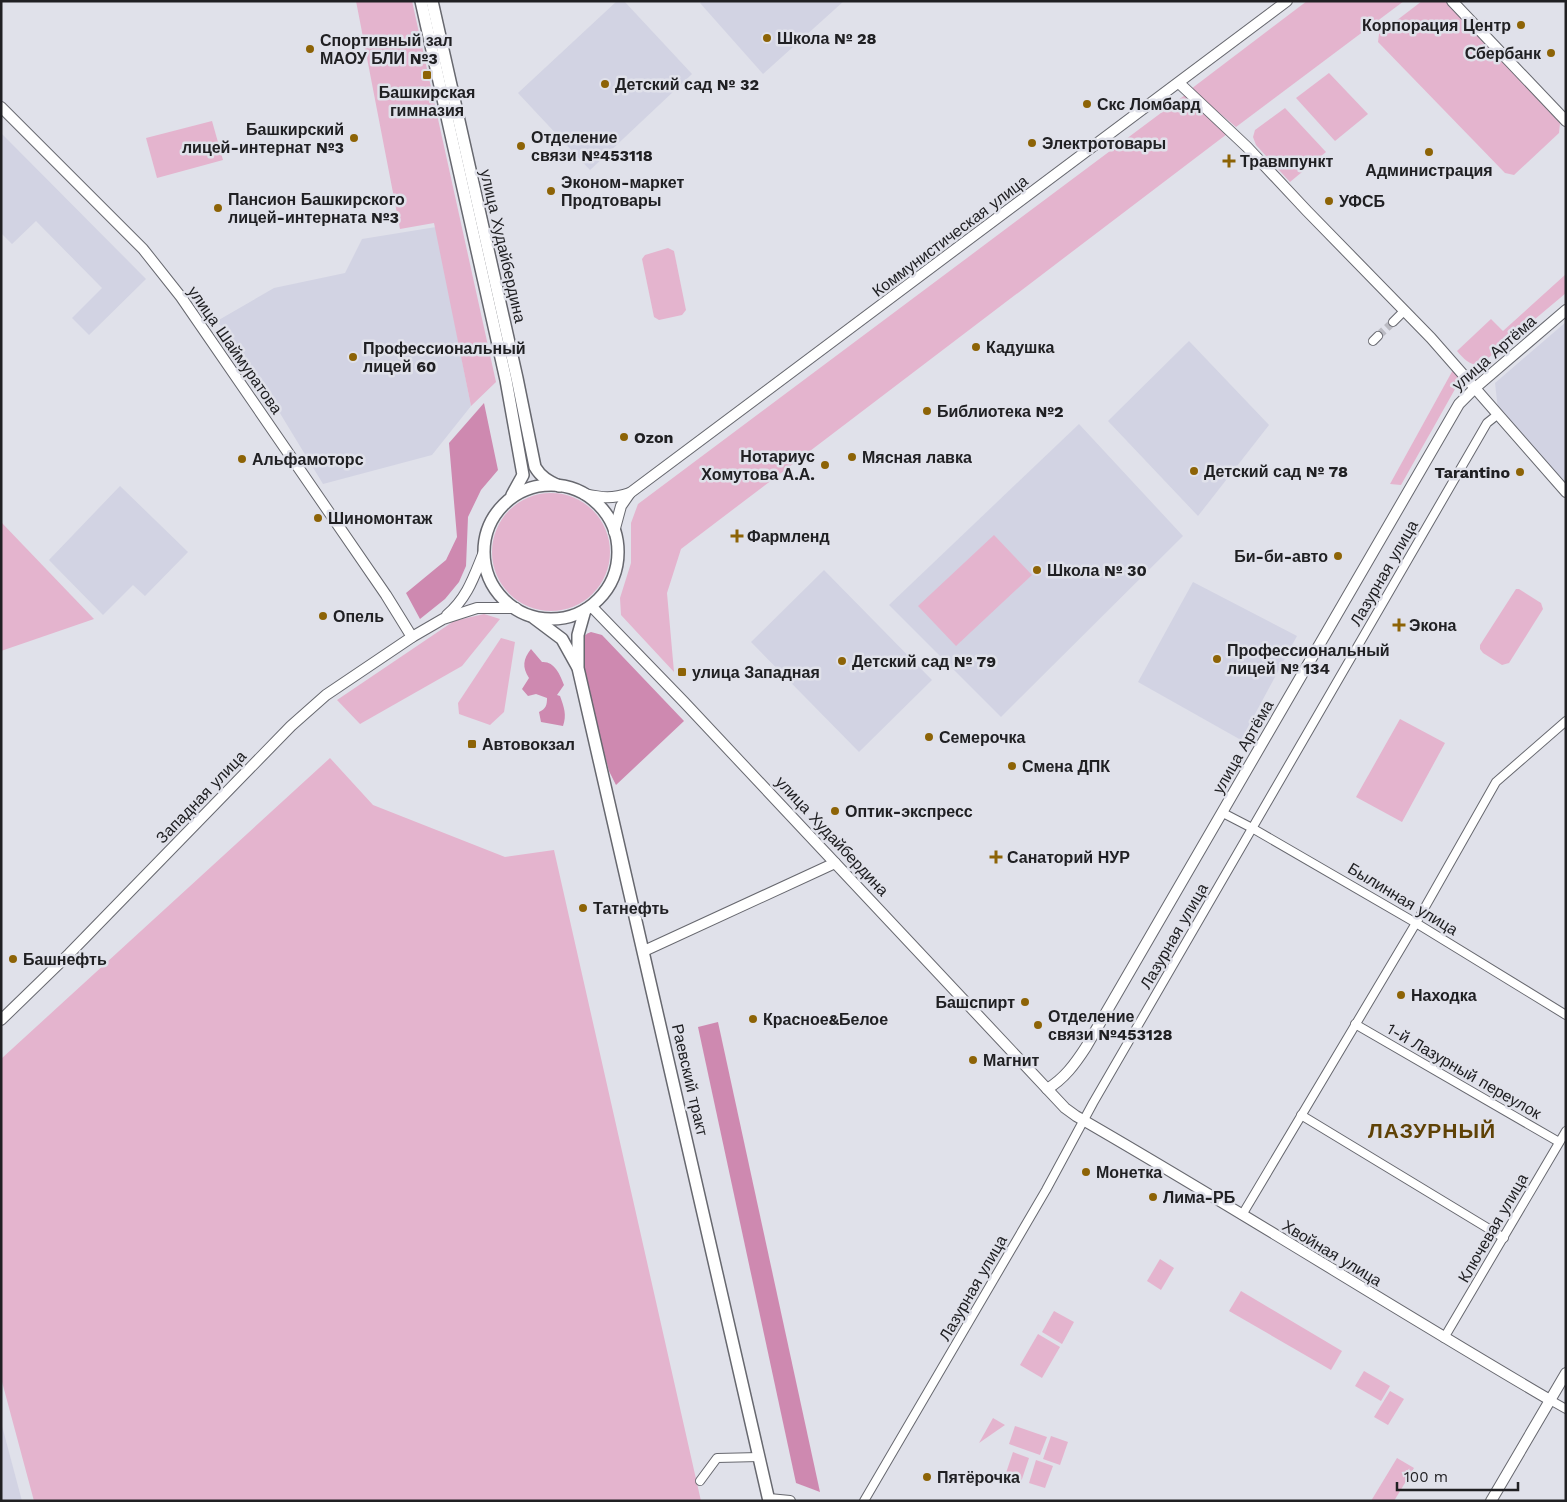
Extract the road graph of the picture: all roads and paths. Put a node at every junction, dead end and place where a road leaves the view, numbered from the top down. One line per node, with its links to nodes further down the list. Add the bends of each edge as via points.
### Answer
1 (421, 1): 17 (main road, улица Худайбердина, via 506,380 522,475)
2 (432, 1): 13 (main road, улица Худайбердина, via 535,467 544,479)
3 (1287, 1): 5 (main road, Коммунистическая улица)
4 (1452, 1): 7 (main road)
5 (1179, 83): 9 (main road, via 1247,147); 15 (main road, Коммунистическая улица)
6 (1, 107): 24 (main road, улица Шаймуратова, via 143,249 181,297 386,595)
7 (1566, 121)
8 (1566, 310): 11 (main road, улица Артёма)
9 (1404, 311): 10 (street); 11 (main road)
10 (1393, 322)
11 (1475, 388): 12 (main road); 27 (main road, улица Артёма, via 1446,423)
12 (1497, 414): 14 (main road); 28 (street, Лазурная улица, via 1487,423)
13 (559, 486): 16 (main road); 17 (main road, via 539,486)
14 (1566, 492)
15 (630, 493): 16 (main road, Коммунистическая улица, via 616,498); 18 (main road, Коммунистическая улица, via 621,506)
16 (584, 494): 18 (main road, via 599,505)
17 (512, 495): 19 (main road, via 499,509 486,532)
18 (614, 532): 21 (main road, via 618,549 612,579 606,593)
19 (484, 552): 20 (main road, via 491,583 506,602); 23 (main road, Западная улица, via 466,594)
20 (516, 608): 22 (main road); 23 (main road, Западная улица, via 477,608)
21 (588, 609): 22 (main road, via 550,619); 25 (main road, Раевский тракт, via 578,636); 29 (main road, улица Худайбердина, via 684,702)
22 (531, 616): 25 (main road, Раевский тракт, via 562,639)
23 (443, 619): 24 (main road, Западная улица)
24 (412, 638): 33 (main road, Западная улица, via 326,695 291,726)
25 (578, 668): 31 (main road, Раевский тракт)
26 (1566, 721): 30 (street, via 1496,782)
27 (1223, 813): 28 (street, Былинная улица); 35 (main road, улица Артёма, via 1086,1047 1068,1072)
28 (1252, 828): 30 (street, Былинная улица); 37 (street, Лазурная улица)
29 (835, 863): 31 (main road); 35 (main road, улица Худайбердина)
30 (1416, 923): 32 (street, Былинная улица); 34 (street)
31 (644, 951): 46 (main road, Раевский тракт)
32 (1566, 1015)
33 (1, 1020)
34 (1355, 1024): 36 (street); 39 (street, 1-й Лазурный переулок)
35 (1047, 1089): 37 (main road, улица Худайбердина, via 1065,1108)
36 (1301, 1115): 40 (street); 41 (street)
37 (1084, 1121): 40 (main road, Хвойная улица); 50 (street, Лазурная улица)
38 (1566, 1131): 39 (street, Ключевая улица)
39 (1559, 1142): 41 (street, Ключевая улица)
40 (1242, 1215): 42 (main road, Хвойная улица)
41 (1504, 1238): 42 (street, Ключевая улица)
42 (1444, 1338): 44 (main road, Хвойная улица)
43 (1566, 1373): 44 (main road)
44 (1550, 1400): 45 (street, Хвойная улица); 51 (main road)
45 (1566, 1409)
46 (759, 1457): 47 (street, via 717,1458); 48 (main road, Раевский тракт)
47 (700, 1481)
48 (769, 1500): 49 (main road)
49 (790, 1501)
50 (864, 1501)
51 (1491, 1501)

